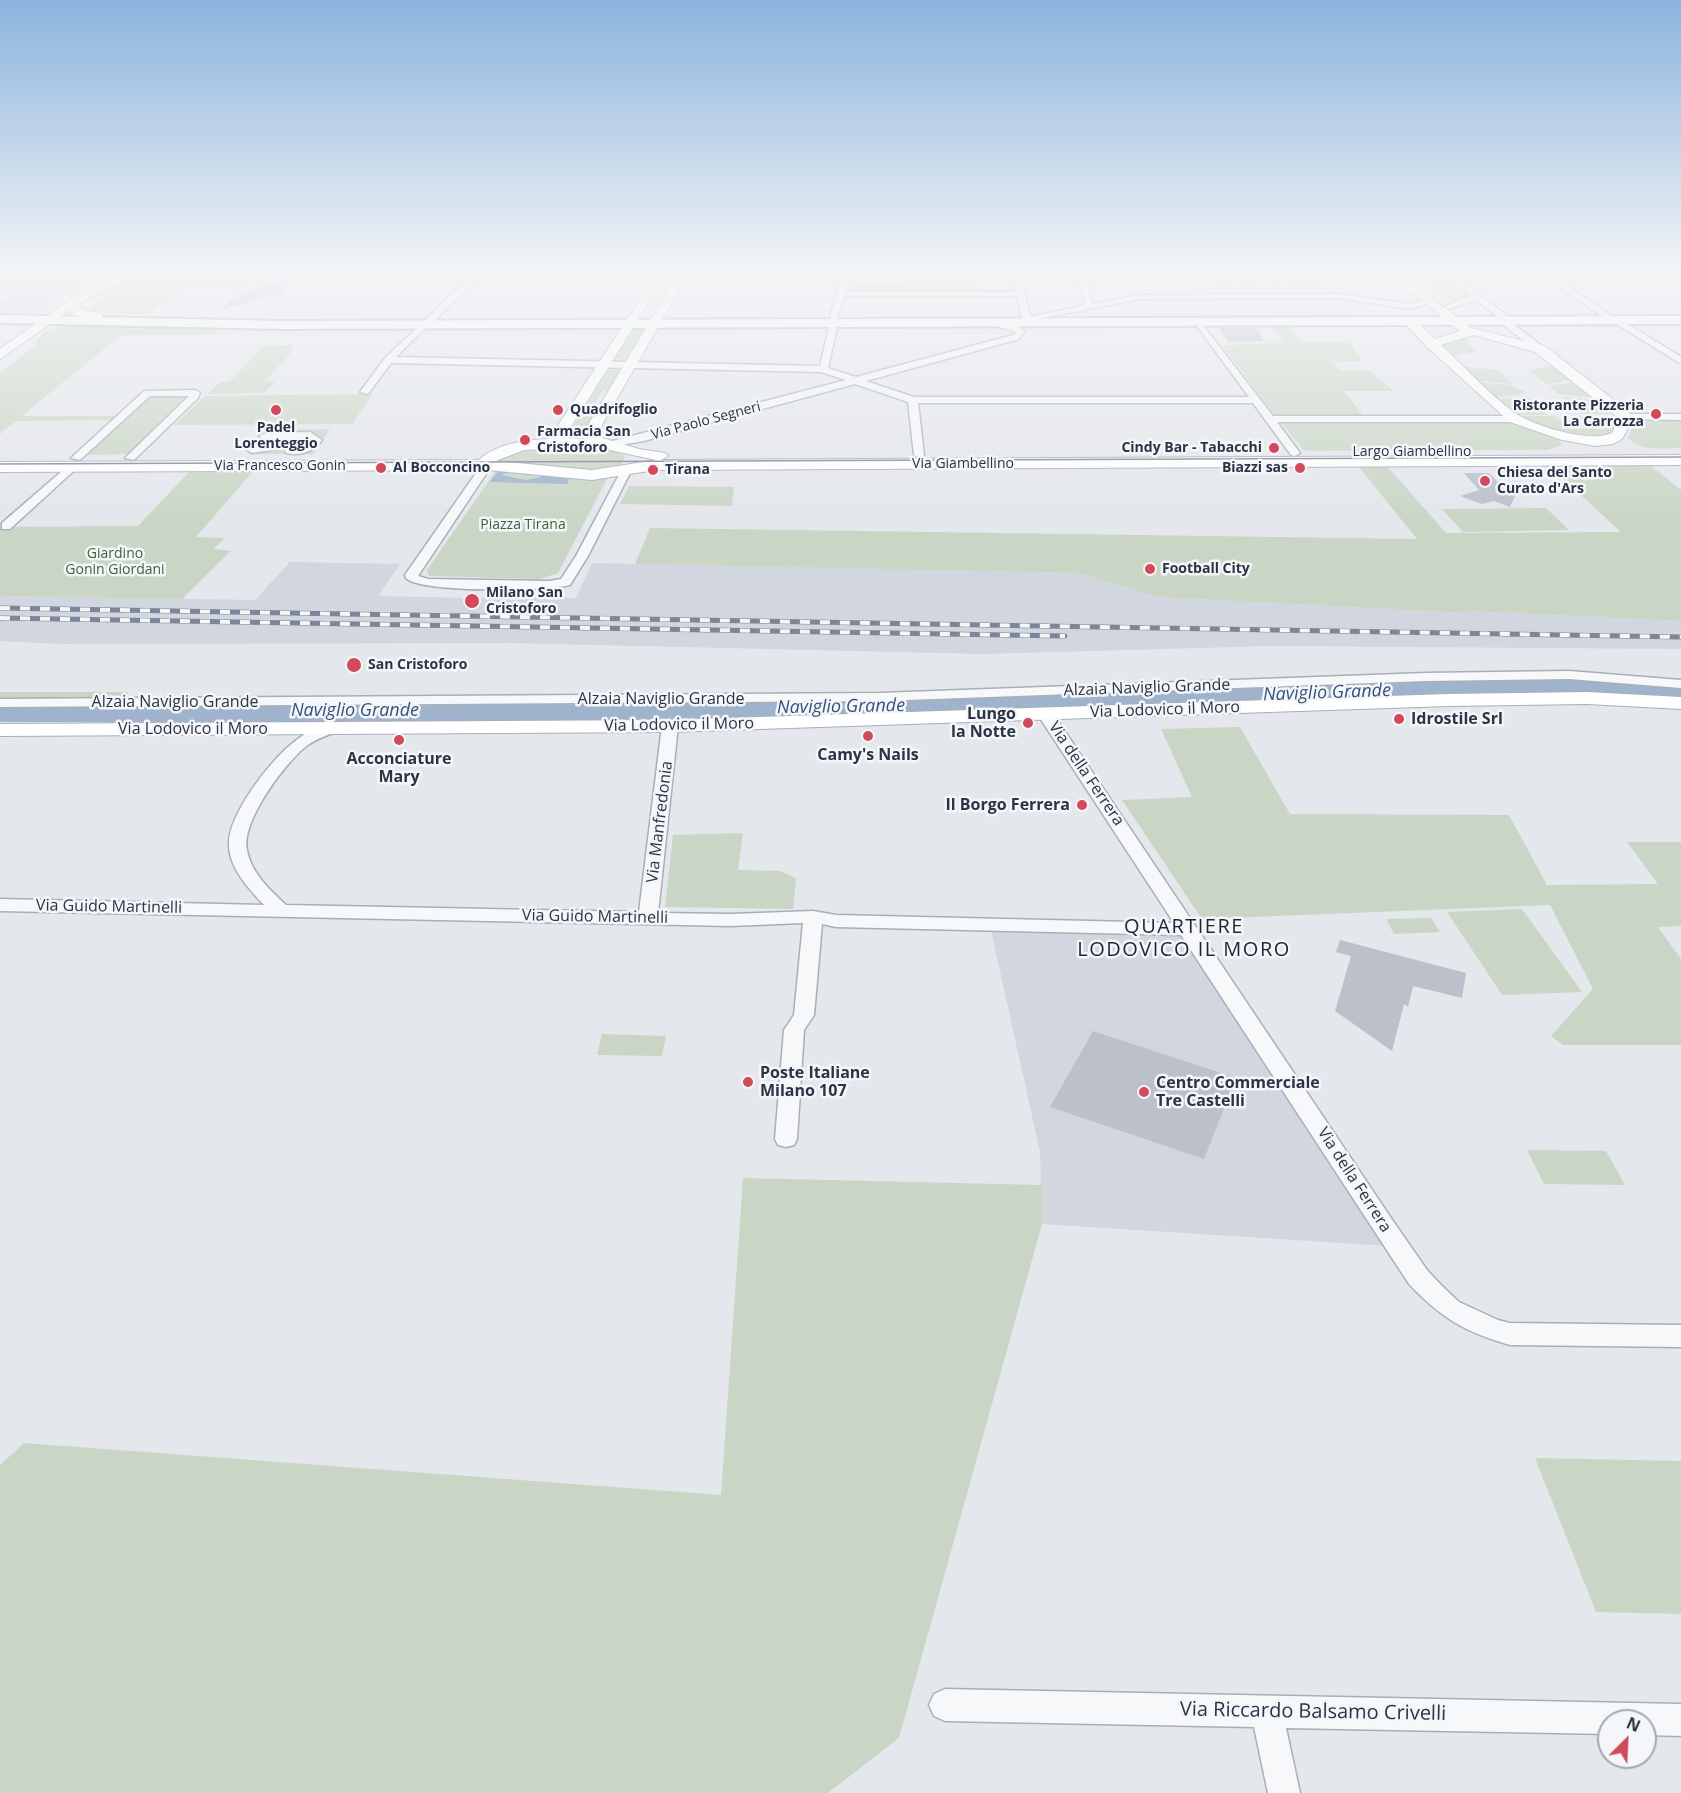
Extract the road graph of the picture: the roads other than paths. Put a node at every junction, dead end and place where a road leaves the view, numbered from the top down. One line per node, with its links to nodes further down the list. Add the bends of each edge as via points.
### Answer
1 (396, 353): 10 (street)
2 (610, 353): 12 (street)
3 (637, 353): 13 (street)
4 (828, 353): 14 (street)
5 (959, 353): 15 (street, Via Paolo Segneri)
6 (1220, 353): 18 (street)
7 (1441, 353): 22 (street)
8 (1545, 353): 19 (street)
9 (1668, 353): 11 (street)
10 (388, 360): 12 (street); 16 (street)
11 (1681, 361)
12 (602, 364): 13 (street); 28 (street)
13 (630, 365): 14 (street); 30 (street, via 595,424 591,438)
14 (822, 369): 15 (street)
15 (857, 381): 17 (street); 27 (street, Via Paolo Segneri)
16 (365, 392)
17 (913, 400): 18 (street); 35 (street)
18 (1254, 400): 21 (street)
19 (1625, 417): 20 (street); 25 (street)
20 (1681, 417)
21 (1269, 419): 22 (street); 38 (street)
22 (1515, 419): 23 (street)
23 (1558, 434): 25 (street, via 1592,442); 34 (street, via 1571,441)
24 (264, 436): 26 (street)
25 (1617, 436): 32 (street)
26 (301, 437): 29 (street); 29 (street, via 314,436 316,443)
27 (640, 439): 30 (street, Via Paolo Segneri); 42 (street, Via Paolo Segneri, via 632,447)
28 (555, 443): 30 (street); 39 (street, via 520,447)
29 (288, 444): 31 (street)
30 (602, 445): 42 (street)
31 (252, 450)
32 (1638, 450): 33 (street, Largo Giambellino); 34 (street, Largo Giambellino); 40 (street, Largo Giambellino)
33 (1681, 451)
34 (1576, 454): 38 (street, Largo Giambellino); 40 (street, Largo Giambellino)
35 (919, 455): 38 (street, Via Giambellino); 42 (street, Via Giambellino)
36 (0, 458): 43 (street, Via Francesco Gonin)
37 (130, 458): 39 (street, Via Francesco Gonin); 43 (street, Via Francesco Gonin); 43 (street, via 195,394 147,393)
38 (1298, 458): 42 (street, Via Giambellino, via 650,465)
39 (488, 460): 42 (street, via 580,475 602,474); 42 (street, via 412,578 427,583 565,582); 43 (street, Via Francesco Gonin)
40 (1658, 460): 41 (street, Largo Giambellino)
41 (1681, 460)
42 (630, 461)
43 (74, 463): 44 (street, Via Francesco Gonin); 45 (street)
44 (0, 468)
45 (6, 526)
46 (1681, 684): 47 (street, Alzaia Naviglio Grande, via 1569,675 880,697)
47 (0, 703)
48 (1681, 703): 49 (street, Via Lodovico il Moro, via 1576,698)
49 (1046, 715): 50 (street, Via Lodovico il Moro); 57 (street, Via della Ferrera)
50 (670, 726): 52 (street, Via Lodovico il Moro); 55 (street, Via Manfredonia)
51 (0, 729): 52 (street, Via Lodovico il Moro)
52 (314, 732): 54 (street, via 285,758 239,828 237,843 245,865 262,894)
53 (0, 905): 54 (street, Via Guido Martinelli)
54 (281, 911): 55 (street, Via Guido Martinelli)
55 (648, 917): 56 (street, Via Guido Martinelli)
56 (813, 917): 57 (street, Via Guido Martinelli, via 836,921); 58 (street, via 804,1015 794,1030)
57 (1189, 929): 59 (street, Via della Ferrera, via 1418,1277 1450,1309 1510,1334)
58 (786, 1139)
59 (1681, 1336)
60 (945, 1705): 61 (street, Via Riccardo Balsamo Crivelli)
61 (1266, 1710): 62 (street, Via Riccardo Balsamo Crivelli); 63 (street)
62 (1681, 1720)
63 (1284, 1793)

